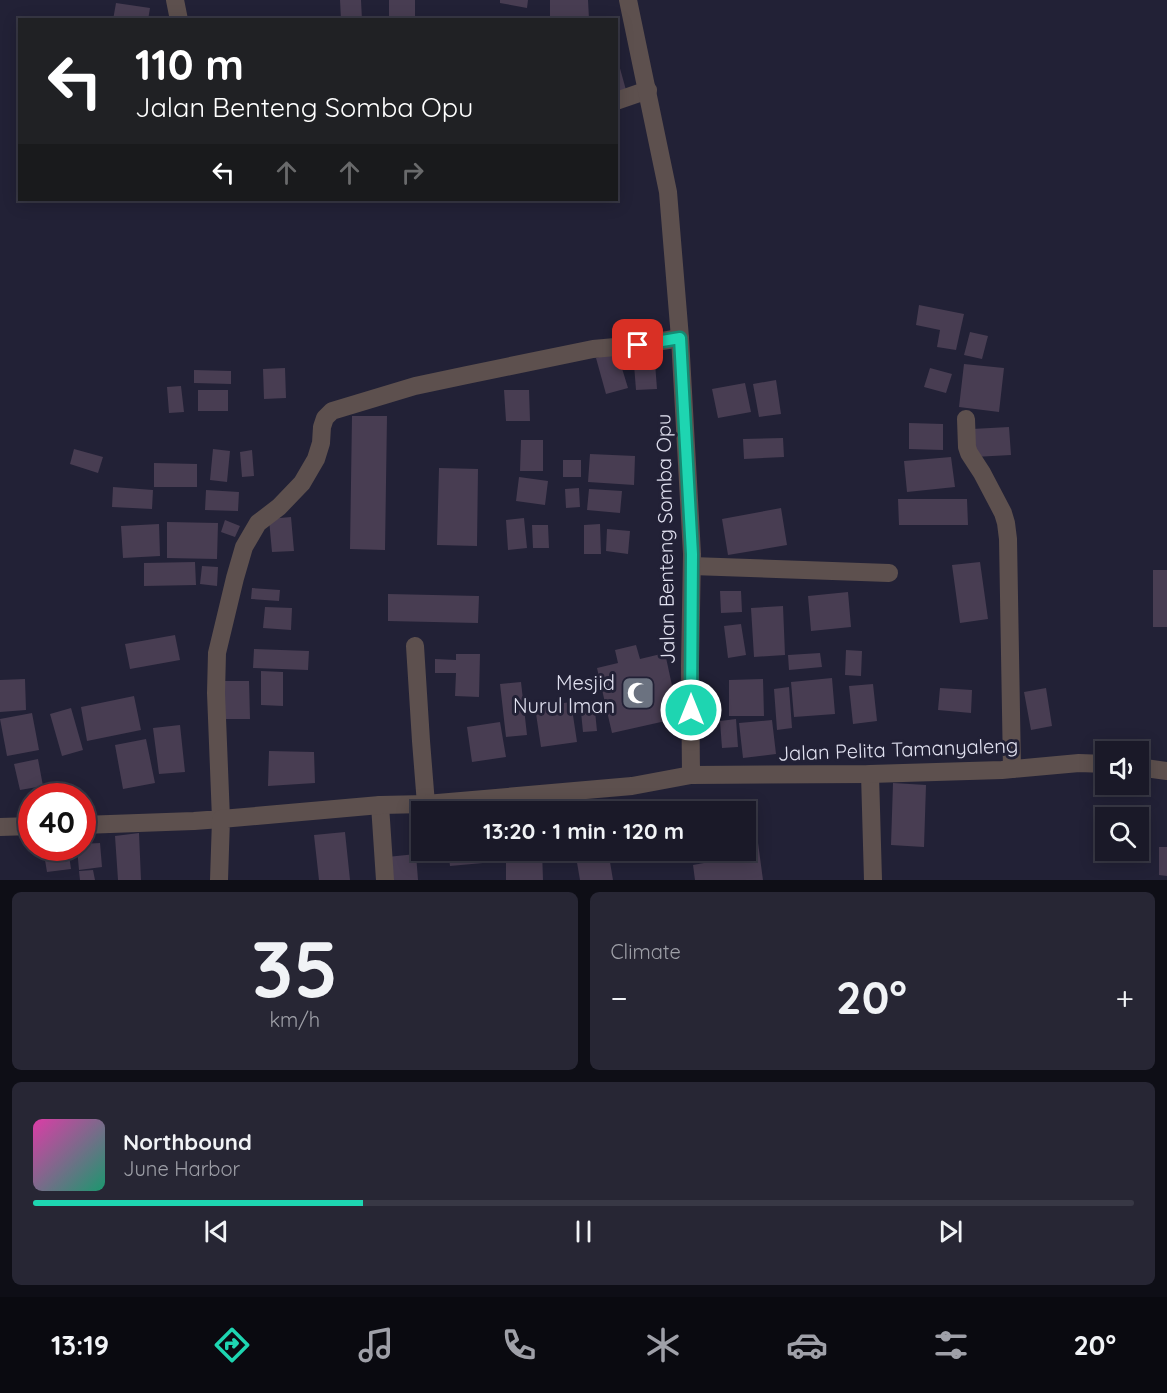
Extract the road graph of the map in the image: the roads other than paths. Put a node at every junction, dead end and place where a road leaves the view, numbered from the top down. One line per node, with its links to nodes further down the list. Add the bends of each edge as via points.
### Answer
1 (175, 0): 3 (street)
2 (628, 0): 4 (street, Jalan Benteng Somba Opu)
3 (179, 18)
4 (648, 90): 5 (street); 6 (street, Jalan Benteng Somba Opu, via 668,192)
5 (618, 100)
6 (680, 338): 8 (street, Jalan Benteng Somba Opu); 21 (street, via 593,349 415,386 332,411 325,418 316,459 302,483 258,523 244,547 235,578 217,653)
7 (966, 419): 12 (street, via 969,453 1006,523)
8 (692, 566): 9 (street); 16 (street, Jalan Benteng Somba Opu)
9 (889, 573)
10 (416, 646): 17 (street)
11 (1095, 764): 12 (street, Jalan Pelita Tamanyaleng)
12 (1012, 769): 15 (street, Jalan Pelita Tamanyaleng)
13 (1149, 769): 14 (street)
14 (1167, 771)
15 (870, 774): 16 (street, Jalan Pelita Tamanyaleng); 27 (street)
16 (691, 775): 18 (street, Jalan Pelita Tamanyaleng, via 632,786)
17 (426, 801)
18 (460, 801)
19 (411, 804): 20 (street, Jalan Pelita Tamanyaleng)
20 (380, 805): 21 (street, Jalan Pelita Tamanyaleng); 26 (street)
21 (221, 819): 22 (street, Jalan Pelita Tamanyaleng); 25 (street)
22 (96, 824)
23 (18, 826): 24 (street)
24 (0, 827)
25 (219, 880)
26 (385, 880)
27 (873, 880)

